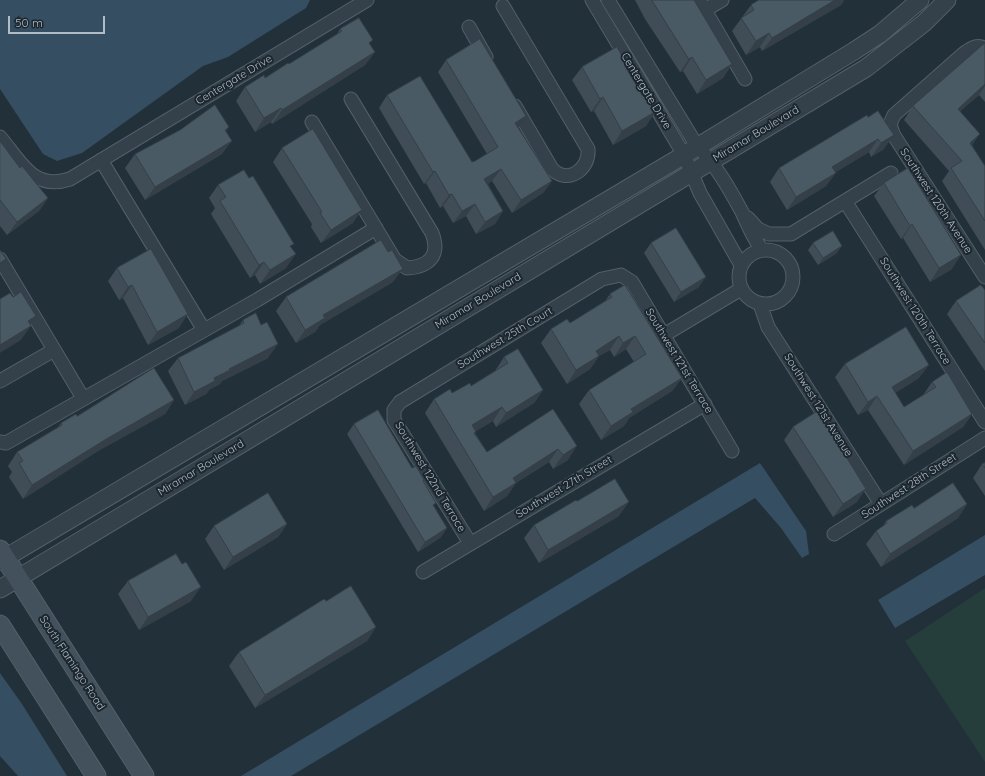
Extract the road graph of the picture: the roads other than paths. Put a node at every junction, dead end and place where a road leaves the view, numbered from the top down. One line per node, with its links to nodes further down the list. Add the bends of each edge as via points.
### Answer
1 (367, 0): 20 (street, Centergate Drive)
2 (592, 0): 11 (street, Centergate Drive)
3 (608, 0): 9 (street, Centergate Drive)
4 (722, 0): 7 (street)
5 (920, 0): 19 (street, Miramar Boulevard, via 880,34)
6 (947, 0): 21 (street, Miramar Boulevard, via 924,23 866,68)
7 (702, 5): 14 (street)
8 (503, 6): 15 (street, via 588,148 589,156 584,167 576,174 566,176 552,169)
9 (620, 21): 11 (street); 19 (street, Centergate Drive)
10 (469, 27): 13 (street)
11 (608, 28): 19 (street, Centergate Drive)
12 (979, 48): 33 (street, Southwest 120th Avenue, via 962,54 894,115 890,124 893,134)
13 (492, 68)
14 (745, 79)
15 (508, 95)
16 (351, 99): 26 (street, via 432,233 432,258 425,265 407,268 395,260)
17 (312, 122): 26 (street)
18 (0, 137): 20 (street, Centergate Drive, via 32,176 44,181 57,183 70,179)
19 (690, 150): 21 (street); 22 (street); 50 (street, Miramar Boulevard)
20 (101, 160): 36 (street)
21 (712, 161): 22 (street, Miramar Boulevard); 25 (street)
22 (691, 173): 31 (street); 52 (street, Miramar Boulevard)
23 (892, 173): 24 (street)
24 (845, 201): 27 (street); 43 (street, Southwest 120th Terrace)
25 (741, 212): 27 (street, via 758,229 769,234); 28 (street)
26 (376, 228): 36 (street)
27 (791, 234): 29 (street)
28 (762, 250): 29 (street); 31 (street, via 754,252)
29 (780, 253): 35 (street, via 792,266 794,278 790,291 778,302)
30 (0, 259): 38 (street)
31 (741, 265): 34 (street)
32 (621, 275): 37 (street, Southwest 121st Terrace, via 632,282); 42 (street, Southwest 25th Court, via 602,279 400,402)
33 (985, 277)
34 (741, 289): 35 (street); 37 (street)
35 (760, 304): 47 (street, Southwest 121st Avenue, via 768,327)
36 (204, 330): 40 (street)
37 (664, 335): 41 (street, Southwest 121st Terrace)
38 (54, 350): 39 (street); 40 (street)
39 (0, 381)
40 (83, 398): 45 (street, via 6,443)
41 (704, 404): 46 (street, Southwest 121st Terrace); 49 (street, Southwest 27th Street)
42 (394, 410): 49 (street, Southwest 122nd Terrace, via 394,420)
43 (985, 422)
44 (985, 438): 47 (street, Southwest 28th Street)
45 (0, 442)
46 (732, 451)
47 (881, 504): 48 (street, Southwest 28th Street)
48 (834, 534)
49 (470, 543): 51 (street, Southwest 27th Street)
50 (2, 557): 52 (main road, South Flamingo Road)
51 (423, 572)
52 (17, 578): 53 (street, Miramar Boulevard); 56 (main road, South Flamingo Road)
53 (0, 589)
54 (0, 624): 55 (main road)
55 (96, 776)
56 (144, 776)

